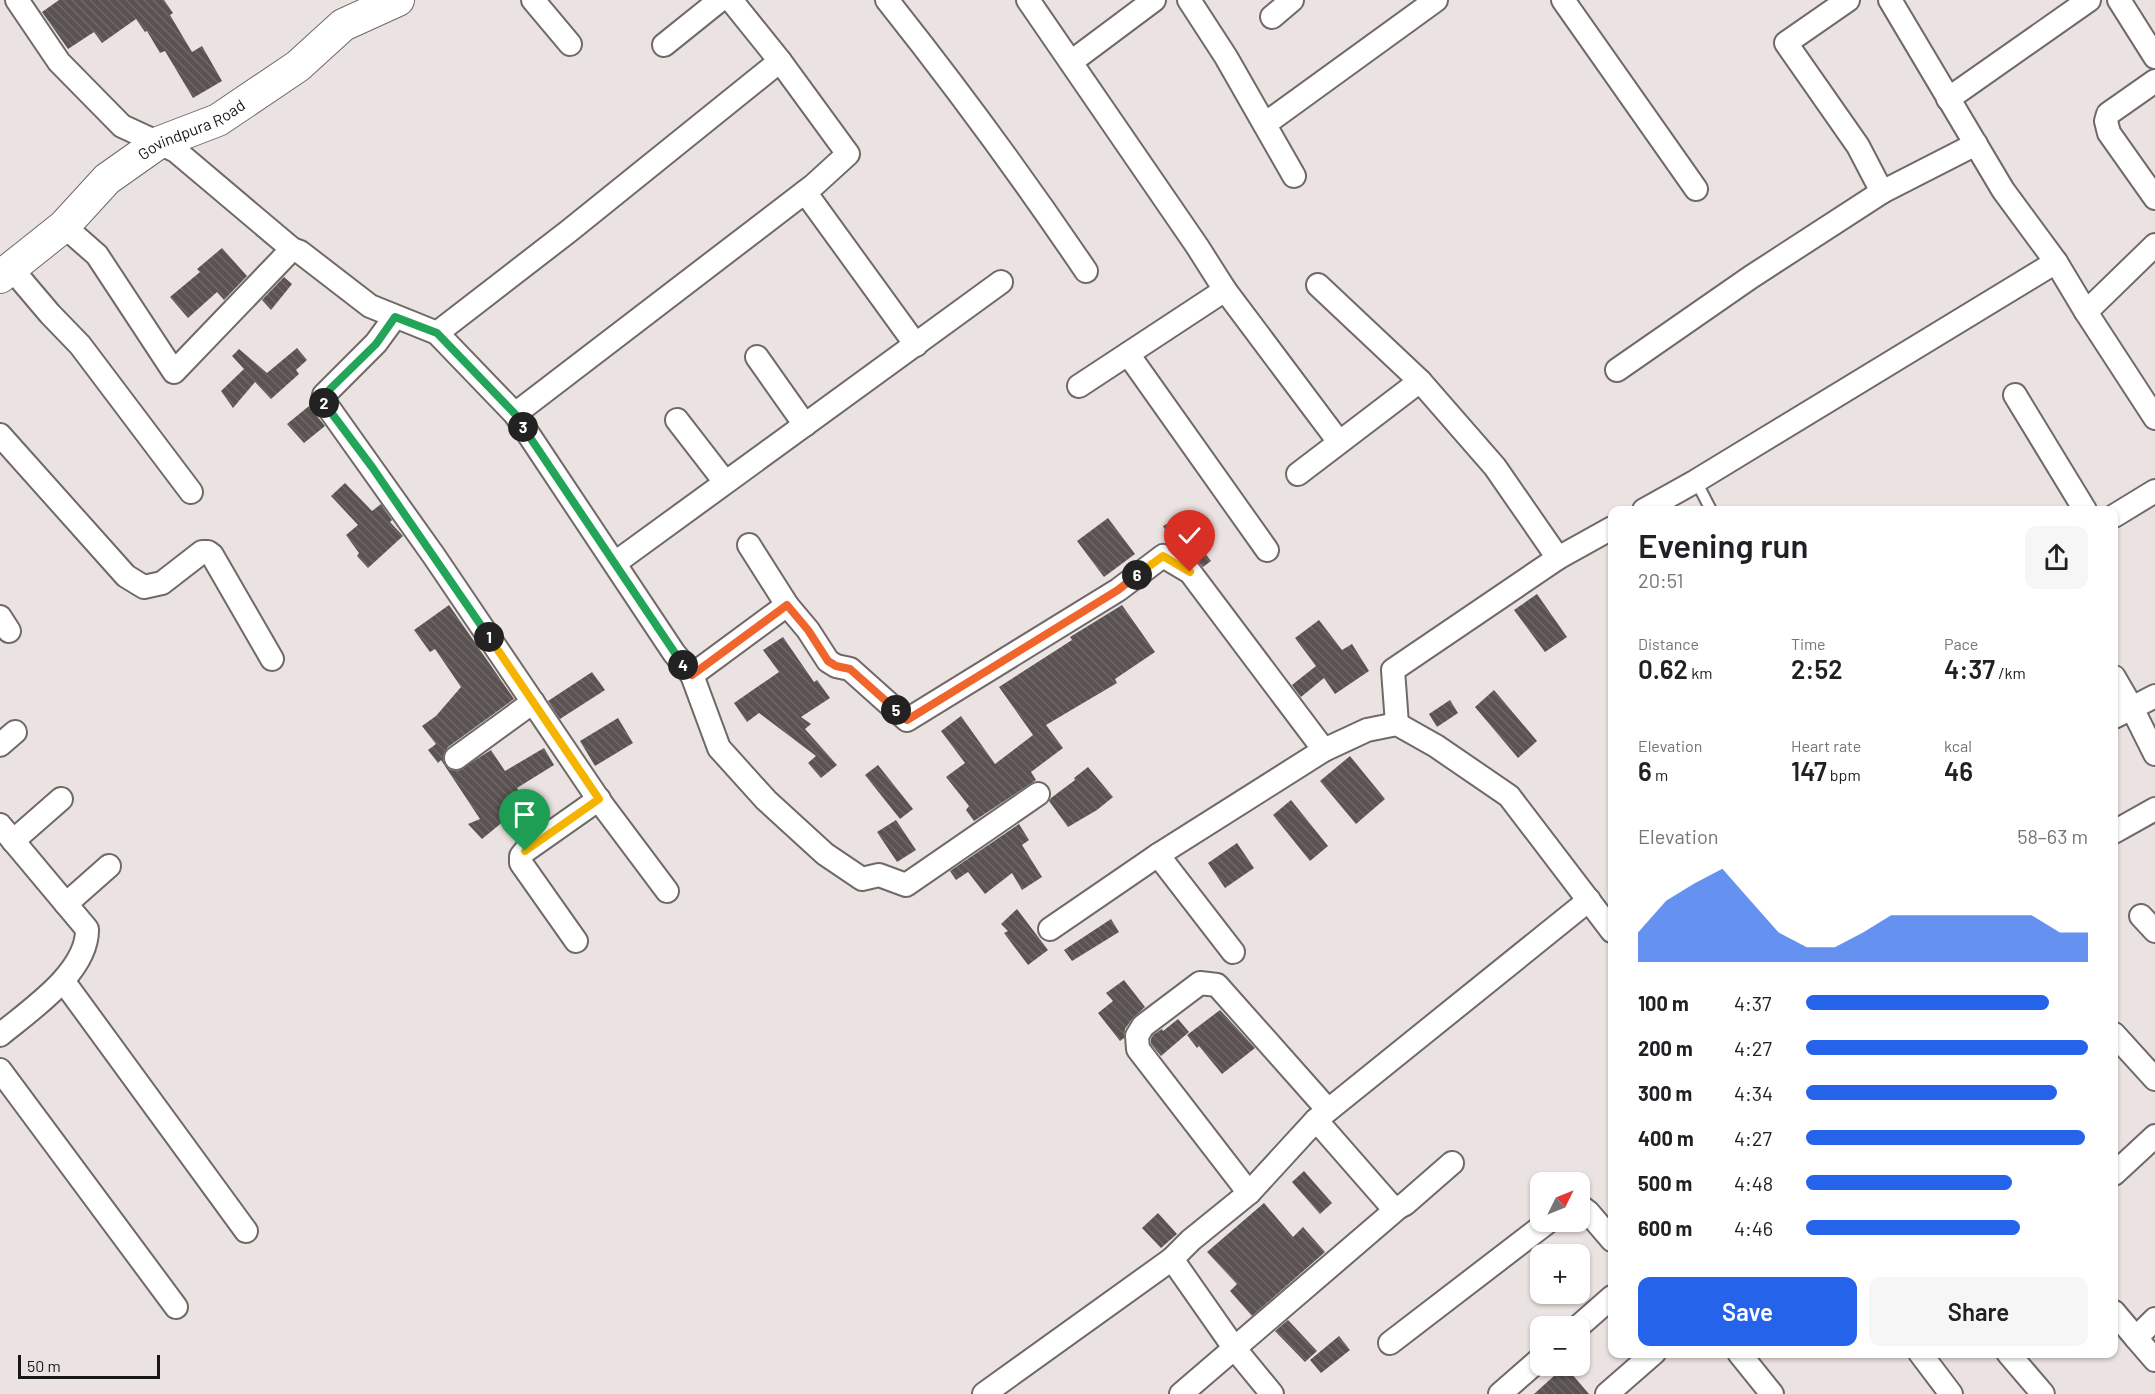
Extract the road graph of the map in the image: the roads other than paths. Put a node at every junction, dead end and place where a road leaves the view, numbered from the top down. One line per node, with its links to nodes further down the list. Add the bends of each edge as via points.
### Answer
1 (16, 0): 26 (street, via 59,62 122,126)
2 (398, 0): 26 (street, Govindpura Road, via 343,24 298,66 218,120)
3 (533, 0): 18 (street)
4 (720, 0): 19 (street)
5 (731, 0): 21 (street)
6 (887, 0): 37 (street, via 1030,188)
7 (1028, 0): 22 (street)
8 (1154, 0): 22 (street)
9 (1189, 0): 25 (street)
10 (1292, 0): 17 (street)
11 (1436, 0): 25 (street)
12 (1563, 0): 29 (street)
13 (1848, 0): 31 (street, via 1786,43 1858,146)
14 (1890, 0): 24 (street)
15 (2089, 0): 24 (street)
16 (2119, 0): 20 (street)
17 (1272, 17)
18 (570, 44)
19 (664, 45)
20 (2155, 57)
21 (780, 61): 30 (street, via 848,154); 44 (street)
22 (1071, 62): 41 (street)
23 (2155, 81): 32 (street, via 2108,114 2106,121 2109,133)
24 (1948, 99): 27 (street)
25 (1265, 124): 28 (street)
26 (158, 143): 33 (street, Govindpura Road, via 107,179); 35 (street, via 176,151)
27 (1976, 144): 31 (street); 36 (street, via 2003,190)
28 (1294, 176)
29 (1696, 189)
30 (805, 192): 45 (street); 52 (street)
31 (1882, 192): 48 (street)
32 (2155, 198)
33 (64, 226): 35 (street, via 97,255 174,372); 38 (street, Govindpura Road)
34 (2155, 245): 42 (street)
35 (292, 249): 43 (street, via 370,306)
36 (2056, 262): 42 (street); 59 (street)
37 (1086, 272)
38 (5, 273): 62 (street, via 80,345)
39 (1001, 282): 45 (street)
40 (1318, 285): 49 (street)
41 (1225, 290): 46 (street); 57 (street)
42 (2086, 312): 53 (street)
43 (395, 317): 44 (street); 77 (street, via 376,344 323,400)
44 (437, 333): 52 (street)
45 (916, 345): 55 (street)
46 (1128, 354): 50 (street); 69 (street)
47 (757, 357): 55 (street)
48 (1617, 370)
49 (1420, 381): 57 (street); 70 (street, via 1495,467)
50 (1079, 386)
51 (2014, 395): 65 (street)
52 (515, 414): 71 (street)
53 (2155, 418)
54 (677, 420): 60 (street)
55 (805, 425): 60 (street)
56 (0, 435): 73 (street, via 126,576 144,587 162,583 202,552 212,555)
57 (1339, 442): 58 (street)
58 (1298, 474)
59 (1696, 481): 63 (street); 64 (lane)
60 (725, 482): 71 (street)
61 (2155, 490): 66 (street)
62 (191, 492)
63 (1651, 506)
64 (1709, 506)
65 (2083, 506)
66 (2118, 513)
67 (1608, 530): 70 (street)
68 (749, 545): 72 (street)
69 (1267, 550)
70 (1558, 558): 79 (street, via 1394,670)
71 (615, 564): 74 (street)
72 (787, 605): 74 (street); 80 (street, via 828,661 850,669 907,720 1118,590 1163,556 1190,572)
73 (272, 659)
74 (692, 675): 83 (street, via 719,748 816,847 862,879 879,875 906,885)
75 (2118, 693): 78 (street)
76 (2155, 696): 78 (street)
77 (533, 702): 82 (street); 85 (street)
78 (2123, 713): 81 (street)
79 (1397, 724): 80 (street, via 1367,730); 92 (street, via 1509,796)
80 (1324, 750): 89 (street)
81 (2155, 754)
82 (456, 758)
83 (1038, 794)
84 (61, 799): 88 (street)
85 (599, 799): 91 (street); 96 (street, via 521,856 521,863)
86 (2155, 809): 87 (street)
87 (2118, 830)
88 (7, 833): 93 (street)
89 (1158, 855): 95 (street); 97 (street)
90 (109, 866): 93 (street)
91 (667, 891)
92 (1589, 900): 94 (street); 103 (street)
93 (66, 904): 98 (street, via 87,929 87,942)
94 (1608, 926)
95 (1050, 929)
96 (576, 941)
97 (1233, 952)
98 (64, 982): 99 (street); 110 (street)
99 (0, 1035)
100 (2118, 1038): 102 (street)
101 (0, 1070): 115 (street)
102 (2155, 1079)
103 (1322, 1115): 107 (street); 107 (street, via 1217,986 1200,983 1143,1026 1137,1036 1138,1049); 108 (street, via 1388,1204)
104 (2155, 1136): 106 (street)
105 (1452, 1163): 108 (street)
106 (2118, 1170)
107 (1249, 1193): 113 (street)
108 (1399, 1208): 121 (street)
109 (1590, 1214): 112 (street)
110 (246, 1232)
111 (1535, 1232): 120 (street)
112 (1608, 1235)
113 (1172, 1259): 121 (street); 128 (street)
114 (1608, 1301): 116 (street)
115 (176, 1307)
116 (1590, 1316)
117 (2118, 1317): 119 (street)
118 (2155, 1318): 119 (street)
119 (2136, 1338): 126 (street)
120 (1390, 1343)
121 (1235, 1349): 129 (street); 130 (street)
122 (1648, 1358): 132 (street)
123 (1742, 1358): 133 (street)
124 (1924, 1358): 134 (street)
125 (2012, 1358): 135 (street)
126 (2155, 1360)
127 (1530, 1368): 131 (street)
128 (984, 1394)
129 (1181, 1394)
130 (1272, 1394)
131 (1500, 1394)
132 (1607, 1394)
133 (1772, 1394)
134 (1952, 1394)
135 (2043, 1394)

